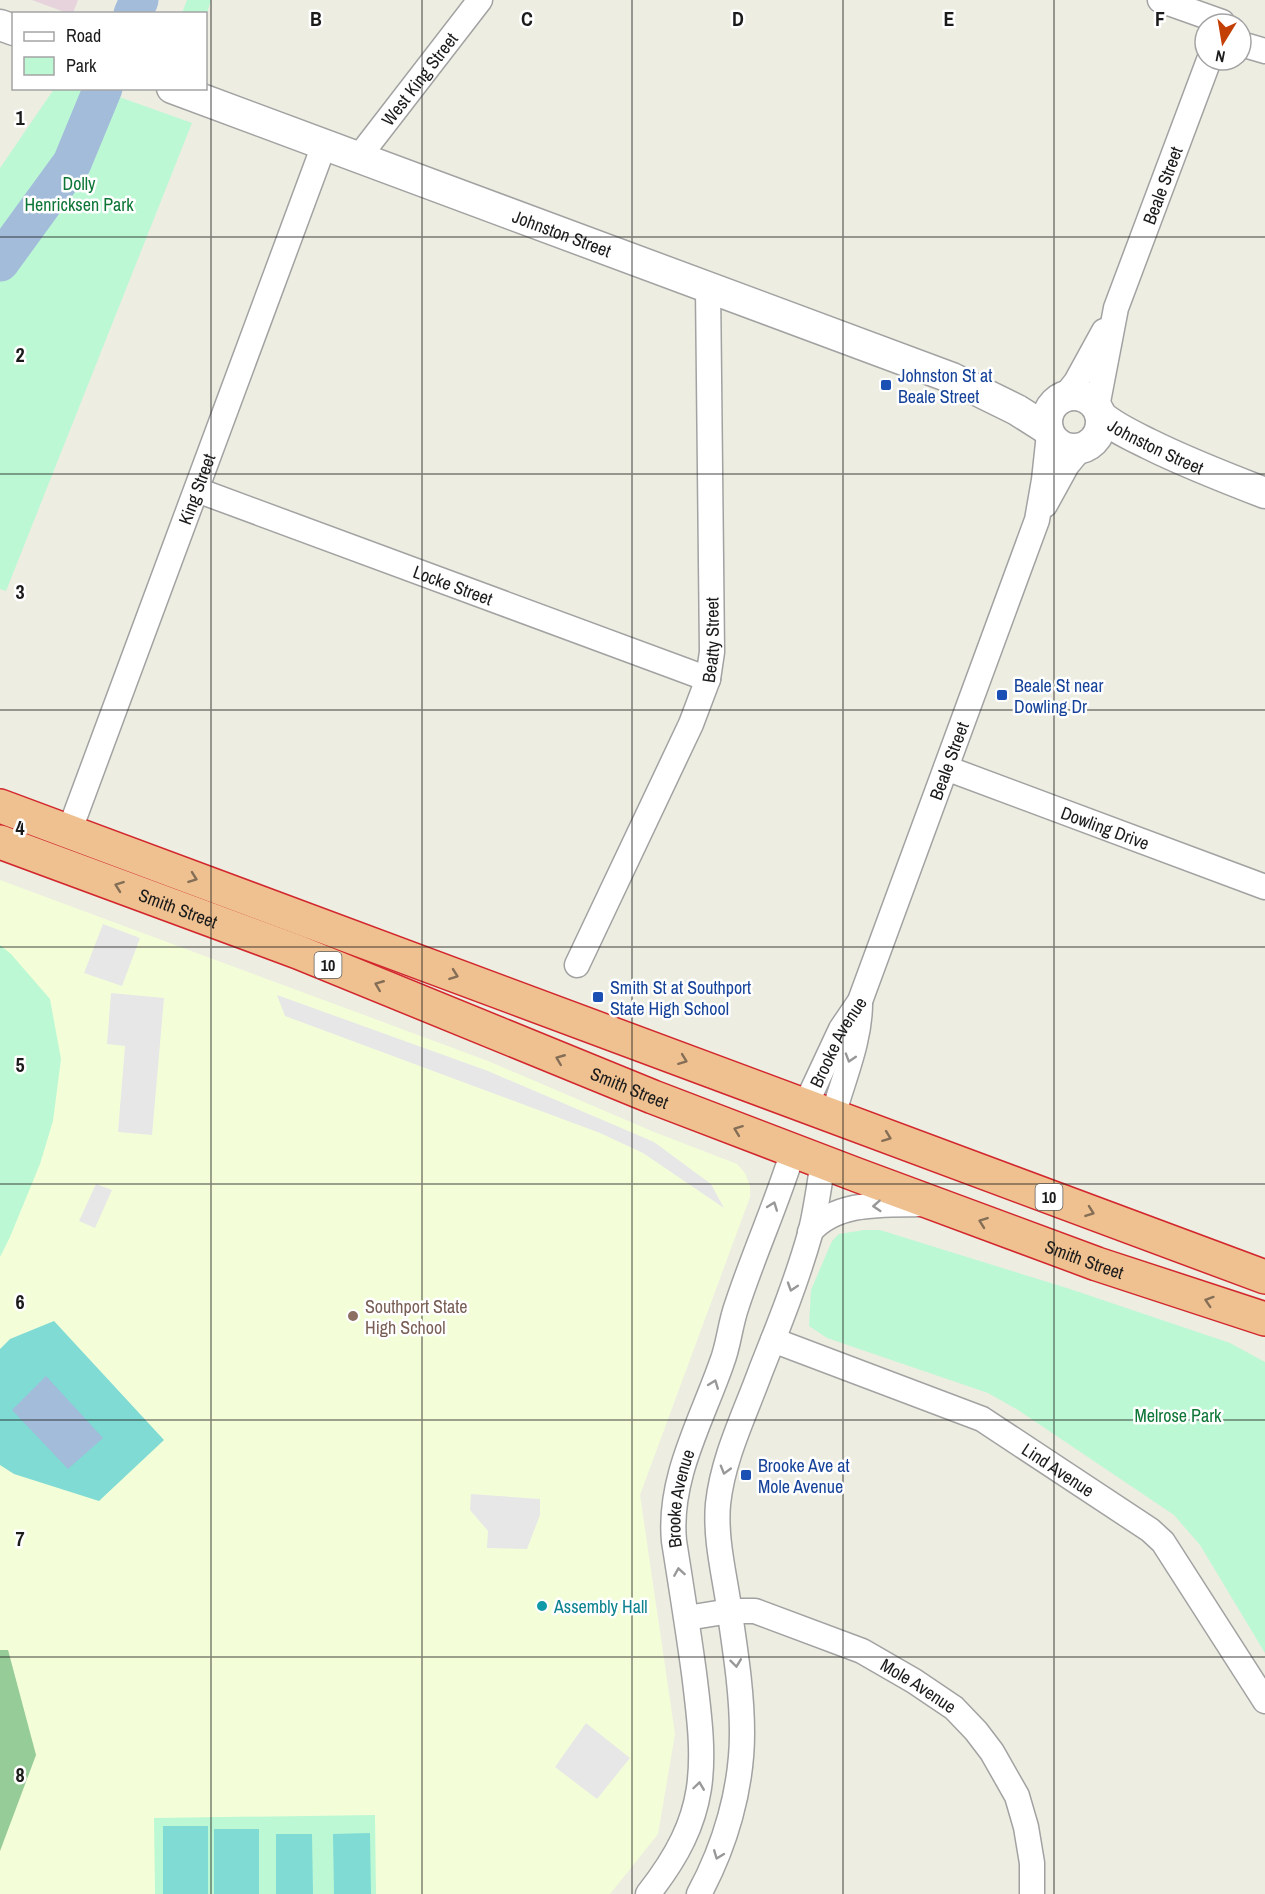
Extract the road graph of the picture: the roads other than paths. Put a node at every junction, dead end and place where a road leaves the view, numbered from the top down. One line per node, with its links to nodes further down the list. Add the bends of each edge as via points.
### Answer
1 (480, 0): 7 (street, West King Street)
2 (1160, 0): 3 (street)
3 (1211, 12)
4 (1204, 72): 9 (street, Beale Street)
5 (177, 90): 6 (street, Johnston Street)
6 (324, 146): 7 (street, Johnston Street); 14 (street, King Street)
7 (358, 158): 8 (street, Johnston Street)
8 (708, 287): 10 (street, Johnston Street); 17 (street, Beatty Street, via 712,652)
9 (1116, 308): 11 (street, Beale Street, via 1084,368); 12 (street, Beale Street)
10 (952, 378): 11 (street, Johnston Street, via 1011,393); 13 (street, Johnston Street, via 1017,410)
11 (1062, 397): 12 (street, via 1074,394 1091,400); 13 (street, via 1048,412)
12 (1092, 429): 13 (street, via 1066,448); 15 (street, Johnston Street, via 1122,448 1212,473); 16 (street, Beale Street)
13 (1048, 431): 16 (street, Beale Street)
14 (197, 490): 17 (street, Locke Street); 20 (street, King Street)
15 (1265, 493)
16 (1037, 520): 18 (street, Beale Street)
17 (708, 679): 23 (street, Beatty Street, via 691,724)
18 (946, 768): 22 (street, Dowling Drive); 24 (street, Beale Street)
19 (0, 806): 20 (highway, Smith Street / 10)
20 (69, 832): 25 (highway, Smith Street / 10, one-way to 25)
21 (0, 842): 26 (highway, Smith Street / 10, one-way to 21, via 298,952)
22 (1265, 887)
23 (577, 965)
24 (860, 1001): 25 (street, Brooke Avenue, via 856,1040)
25 (819, 1111): 26 (highway, Brooke Avenue); 27 (highway, Brooke Avenue); 30 (highway, Smith Street / 10, one-way to 30)
26 (793, 1150): 27 (highway, Smith Street / 10); 34 (street, Brooke Avenue, one-way to 26, via 673,1525 675,1494 725,1356 736,1305)
27 (823, 1162): 28 (highway, Smith Street / 10); 29 (street, Brooke Avenue)
28 (936, 1204): 29 (street, one-way to 29, via 850,1209 821,1222); 31 (highway, Smith Street / 10, one-way to 28, via 1097,1264)
29 (810, 1232): 32 (street, Brooke Avenue, one-way to 32)
30 (1265, 1277)
31 (1265, 1319)
32 (773, 1340): 33 (street, Brooke Avenue, one-way to 33, via 732,1445 720,1491 719,1542); 35 (street, Lind Avenue, via 982,1419 1150,1530 1163,1542)
33 (730, 1611): 34 (street, Mole Avenue); 37 (street, Brooke Avenue, one-way to 37, via 742,1752 727,1828); 38 (street, Mole Avenue, via 755,1611 862,1651 954,1708 992,1752 1017,1796 1028,1836)
34 (687, 1618): 36 (street, Brooke Avenue, one-way to 34, via 682,1844 698,1796 702,1738)
35 (1265, 1701)
36 (648, 1894)
37 (699, 1894)
38 (1032, 1894)

